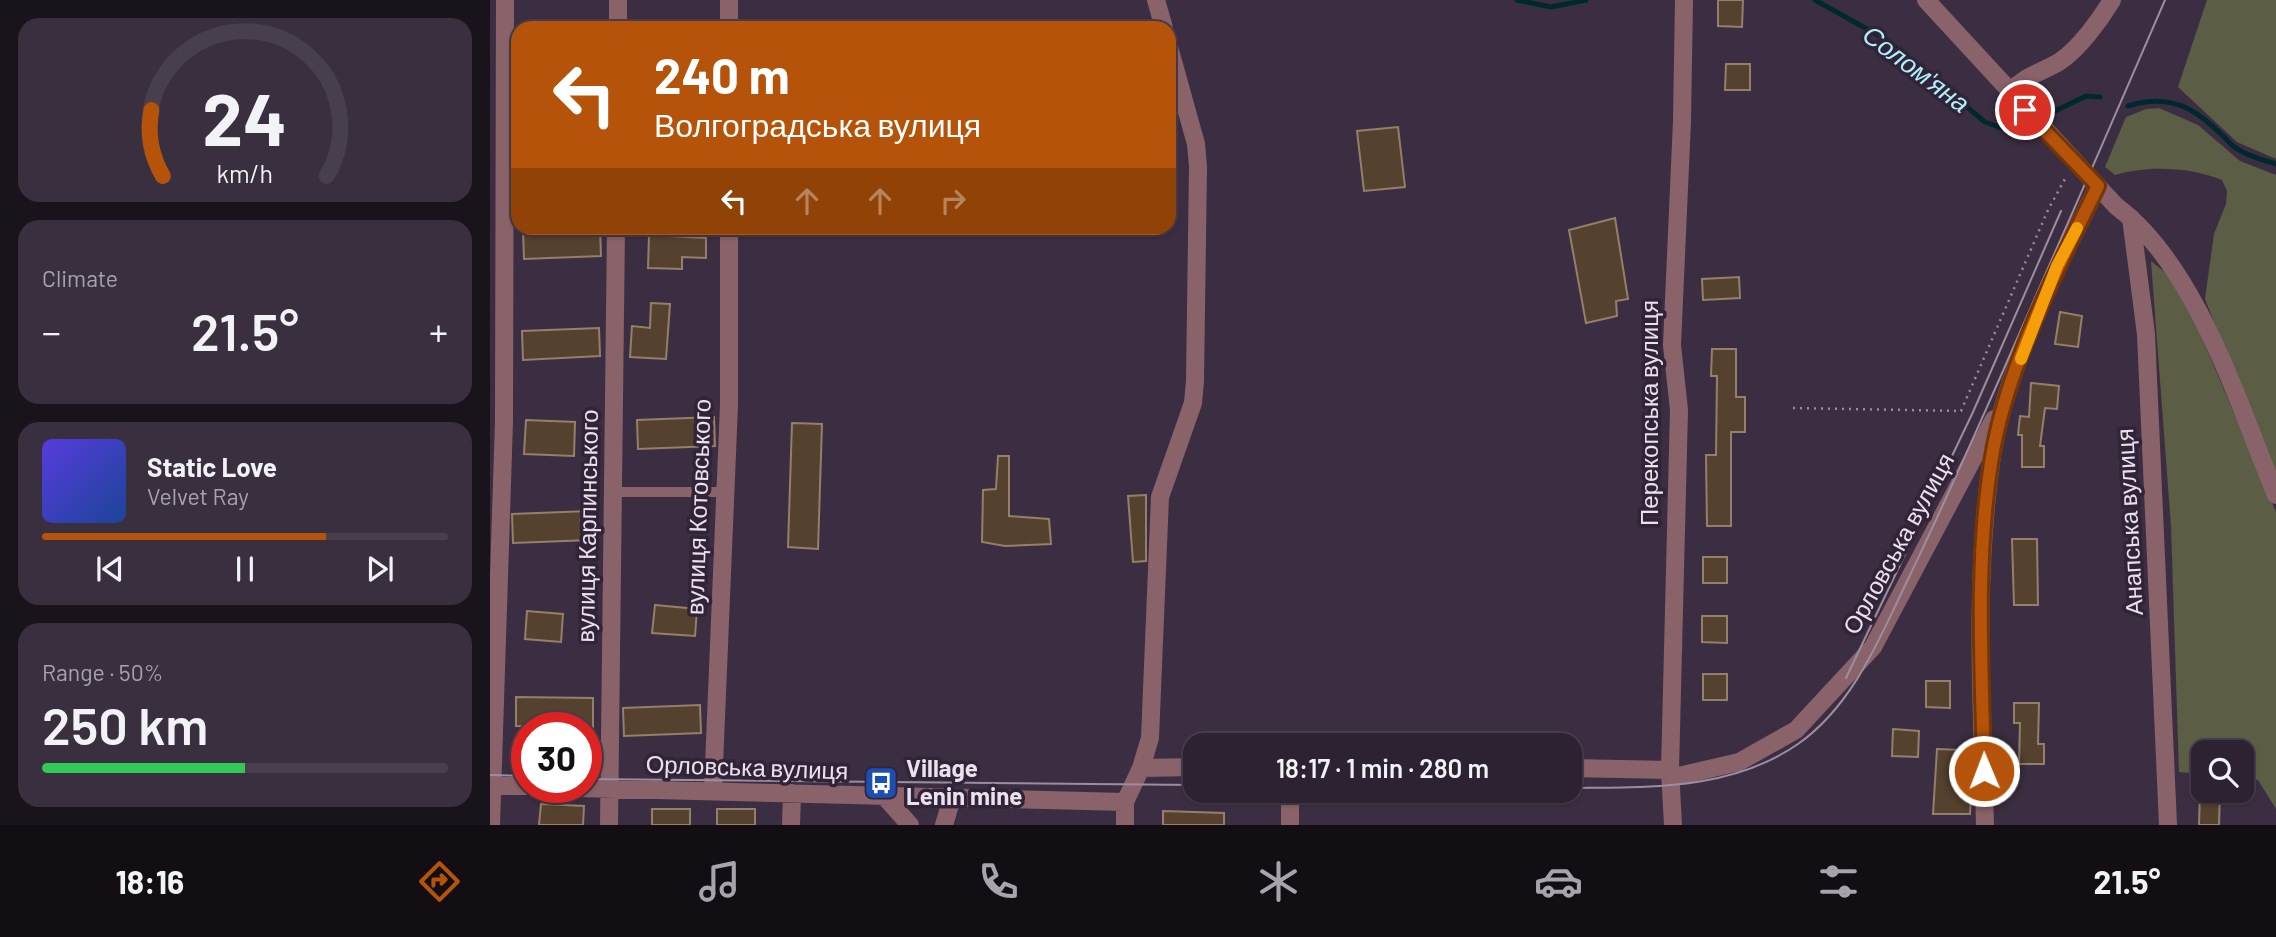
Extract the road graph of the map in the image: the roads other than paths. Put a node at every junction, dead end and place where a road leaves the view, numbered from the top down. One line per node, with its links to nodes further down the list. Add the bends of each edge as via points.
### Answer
1 (505, 0): 11 (street)
2 (618, 0): 8 (street)
3 (729, 0): 9 (street)
4 (1156, 0): 10 (street)
5 (1684, 0): 27 (street, Перекопська вулиця, via 1672,345 1679,410)
6 (1926, 0): 13 (street)
7 (2112, 0): 13 (street, via 2060,61 2026,76)
8 (618, 21)
9 (729, 21)
10 (1162, 21)
11 (497, 33): 19 (street)
12 (1176, 74): 25 (street, via 1197,155 1195,381 1193,403 1160,497 1150,738)
13 (2009, 93): 14 (street)
14 (2098, 186): 15 (street); 18 (street, via 2057,266)
15 (2131, 218): 23 (street, via 2184,284); 47 (street, Анапська вулиця, via 2146,334)
16 (616, 235): 21 (street, вулиця Карпинського)
17 (729, 235): 22 (street, вулиця Котовського)
18 (2008, 393): 27 (street, Орловська вулиця, via 1873,647 1796,730 1739,762); 46 (street, via 1991,462 1980,579)
19 (497, 421): 20 (street)
20 (496, 461): 28 (street)
21 (613, 492): 22 (lane); 31 (street, вулиця Карпинського)
22 (725, 492): 32 (street, вулиця Котовського)
23 (2276, 495)
24 (1183, 767): 25 (street)
25 (1141, 768): 36 (street)
26 (1582, 769): 27 (street, Орловська вулиця)
27 (1670, 774): 45 (street, Перекопська вулиця)
28 (491, 786): 29 (street); 38 (street)
29 (511, 786)
30 (602, 788): 31 (street, Орловська вулиця)
31 (609, 788): 32 (street, Орловська вулиця); 39 (street, вулиця Карпинського)
32 (713, 789): 33 (street, Орловська вулиця)
33 (792, 793): 34 (street, Орловська вулиця); 40 (street)
34 (885, 797): 35 (street, Орловська вулиця); 41 (street)
35 (952, 798): 36 (street, Орловська вулиця); 42 (street)
36 (1125, 802): 43 (street)
37 (1290, 803): 44 (street)
38 (491, 825)
39 (608, 825)
40 (790, 825)
41 (910, 825)
42 (944, 825)
43 (1125, 825)
44 (1290, 825)
45 (1674, 825)
46 (1985, 825)
47 (2168, 825)

